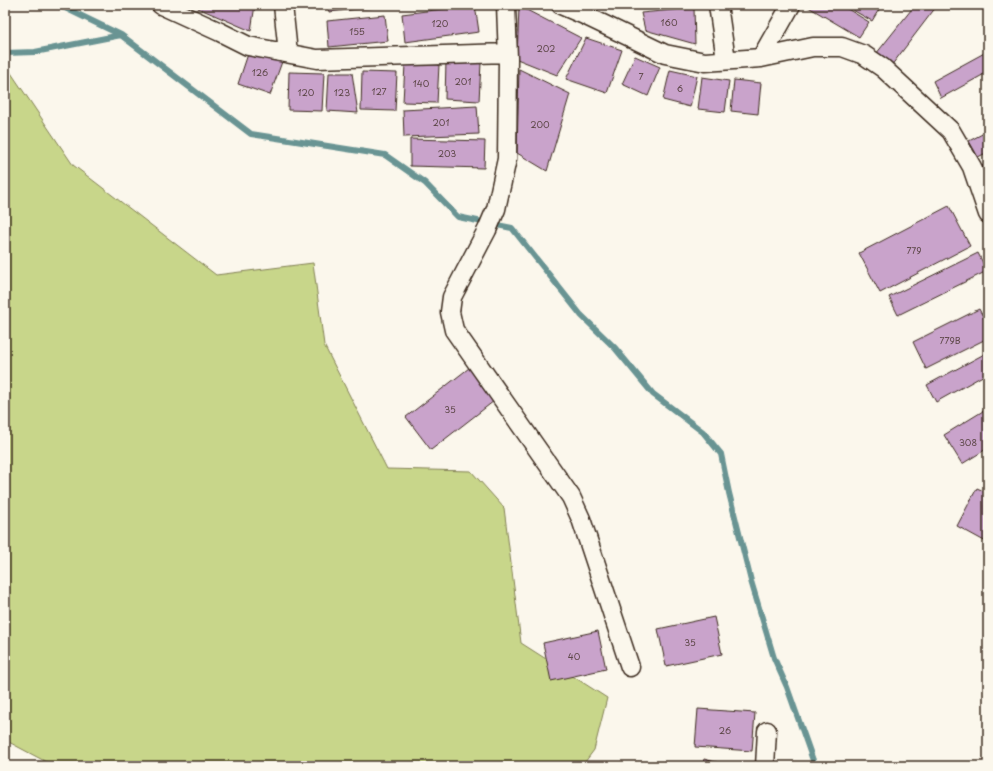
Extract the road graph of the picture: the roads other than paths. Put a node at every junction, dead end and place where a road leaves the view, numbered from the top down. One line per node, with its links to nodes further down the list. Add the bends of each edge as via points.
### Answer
1 (161, 5): 8 (street, via 248,46)
2 (283, 5): 8 (street)
3 (506, 5): 7 (street)
4 (561, 5): 10 (street, via 664,54 705,62)
5 (718, 5): 10 (street)
6 (791, 5): 9 (street)
7 (507, 53): 8 (street, via 318,59); 12 (street, via 507,159 496,210 452,297 450,312 454,330 571,498 581,519)
8 (288, 54)
9 (761, 58): 10 (street); 11 (street, via 813,46 842,47 864,55 883,68 951,131 972,167)
10 (726, 60)
11 (988, 214)
12 (630, 667)
13 (767, 731): 14 (street)
14 (765, 766)

